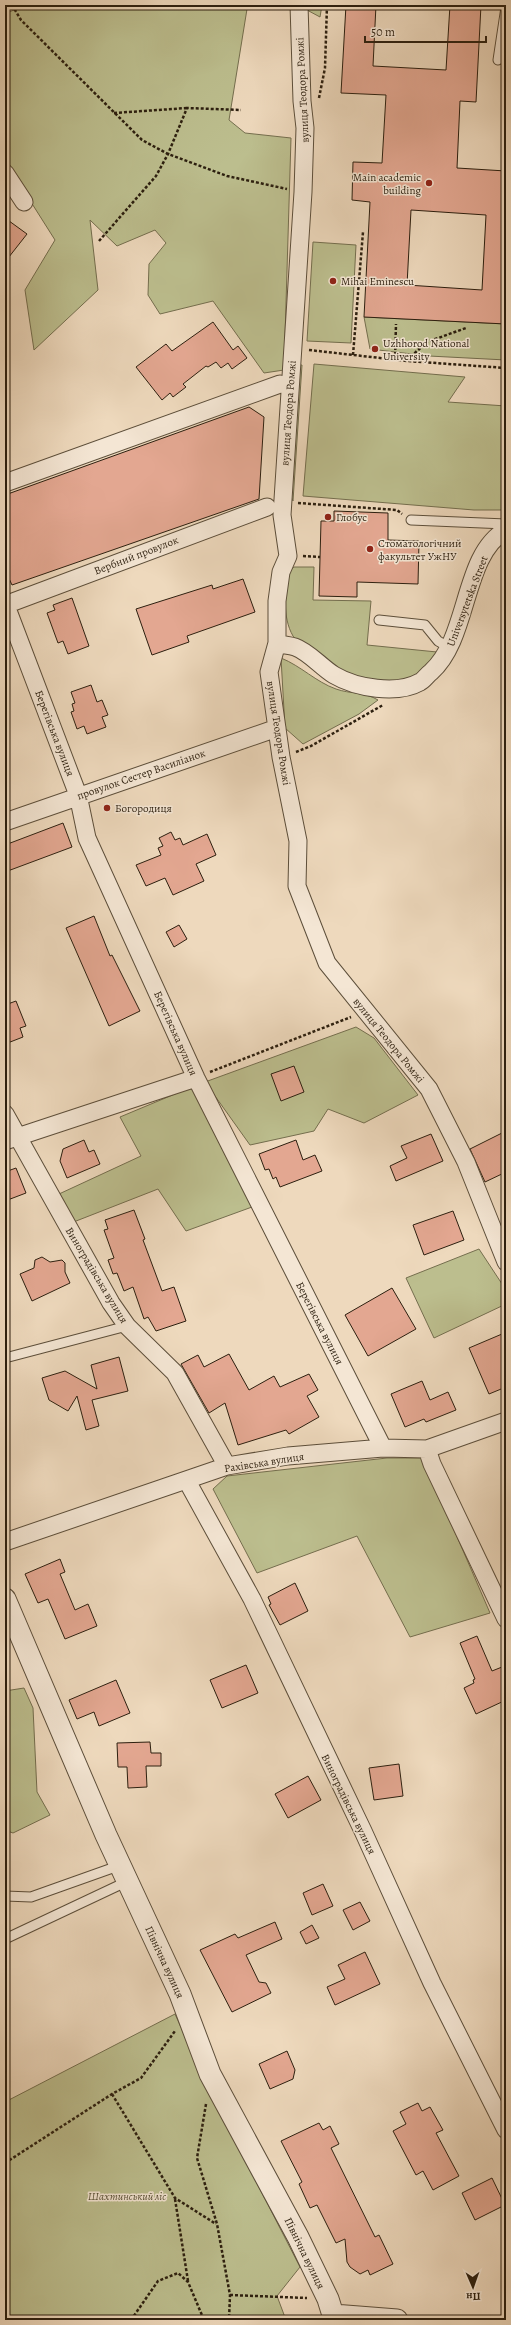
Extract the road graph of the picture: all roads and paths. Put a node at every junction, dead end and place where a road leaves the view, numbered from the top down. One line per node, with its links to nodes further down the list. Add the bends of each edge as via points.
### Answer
1 (12, 5): 9 (path, via 21,20)
2 (299, 5): 12 (street, вулиця Теодора Ромжі, via 305,128)
3 (327, 5): 6 (path, via 325,68)
4 (506, 7): 5 (lane)
5 (498, 60)
6 (318, 101)
7 (187, 108): 8 (path); 9 (path); 10 (path)
8 (241, 110)
9 (113, 114): 10 (path, via 142,140)
10 (168, 154): 12 (path, via 227,176); 15 (path, via 156,176)
11 (5, 173): 13 (street)
12 (303, 192): 18 (street, вулиця Теодора Ромжі)
13 (24, 202)
14 (363, 232): 19 (path)
15 (99, 241)
16 (396, 324): 20 (path)
17 (466, 328): 21 (path, via 427,342)
18 (292, 348): 19 (path); 34 (street, вулиця Теодора Ромжі, via 282,515 288,556 281,572 277,601)
19 (353, 355): 20 (path)
20 (395, 360): 21 (path)
21 (407, 361): 22 (path)
22 (506, 368)
23 (280, 384): 24 (street)
24 (5, 483)
25 (298, 503): 27 (path, via 397,510)
26 (266, 507): 32 (street, Вербний провулок)
27 (411, 520): 28 (lane)
28 (506, 524)
29 (506, 530): 35 (street, Universytetska Street, via 499,534 481,558)
30 (301, 556): 31 (path)
31 (320, 557)
32 (5, 604): 39 (street, Берегівська вулиця)
33 (379, 620): 35 (lane, via 425,625 438,641)
34 (277, 644): 36 (street, Universytetska Street, via 296,647 335,676 351,682 376,688); 37 (street, вулиця Теодора Ромжі, via 269,672)
35 (450, 648): 36 (street, Universytetska Street, via 437,667 420,682)
36 (400, 688): 38 (path, via 384,705 311,746)
37 (277, 728): 38 (street, вулиця Теодора Ромжі); 39 (street, провулок Сестер Василіанок)
38 (281, 757): 41 (street, вулиця Теодора Ромжі, via 298,841 297,886 327,963)
39 (78, 795): 40 (street, провулок Сестер Василіанок); 42 (street, Берегівська вулиця, via 88,838)
40 (5, 822)
41 (366, 1011): 42 (path); 45 (street, вулиця Теодора Ромжі, via 429,1089 466,1162)
42 (196, 1078): 44 (street); 49 (street, Берегівська вулиця)
43 (5, 1114): 44 (street, Виноградівська вулиця)
44 (11, 1138): 46 (street, Виноградівська вулиця)
45 (506, 1262)
46 (127, 1326): 47 (lane); 51 (street, Виноградівська вулиця, via 175,1373)
47 (5, 1358)
48 (506, 1421): 50 (street, Рахівська вулиця)
49 (383, 1448): 50 (street, Рахівська вулиця); 51 (street, Рахівська вулиця, via 288,1456)
50 (428, 1448): 55 (street, via 432,1464)
51 (227, 1466): 52 (street, Рахівська вулиця)
52 (188, 1481): 53 (street, Рахівська вулиця); 62 (street, Виноградівська вулиця, via 252,1599 363,1831 432,1983)
53 (5, 1542)
54 (5, 1599): 56 (street, Північна вулиця)
55 (506, 1619)
56 (124, 1873): 57 (lane, via 31,1897); 58 (lane); 59 (street, Північна вулиця)
57 (5, 1896)
58 (5, 1939)
59 (185, 2005): 60 (street, Північна вулиця); 61 (path, via 181,2024 141,2078)
60 (210, 2074): 65 (path, via 198,2158); 68 (street, Північна вулиця, via 298,2237)
61 (112, 2094): 63 (path); 64 (path)
62 (506, 2130)
63 (5, 2163)
64 (175, 2198): 65 (path); 66 (path)
65 (217, 2224): 67 (path)
66 (188, 2282): 69 (path, via 178,2273 158,2281); 70 (path)
67 (230, 2295): 68 (path); 71 (path)
68 (331, 2312): 72 (street)
69 (131, 2320)
70 (204, 2320)
71 (229, 2320)
72 (397, 2320)

